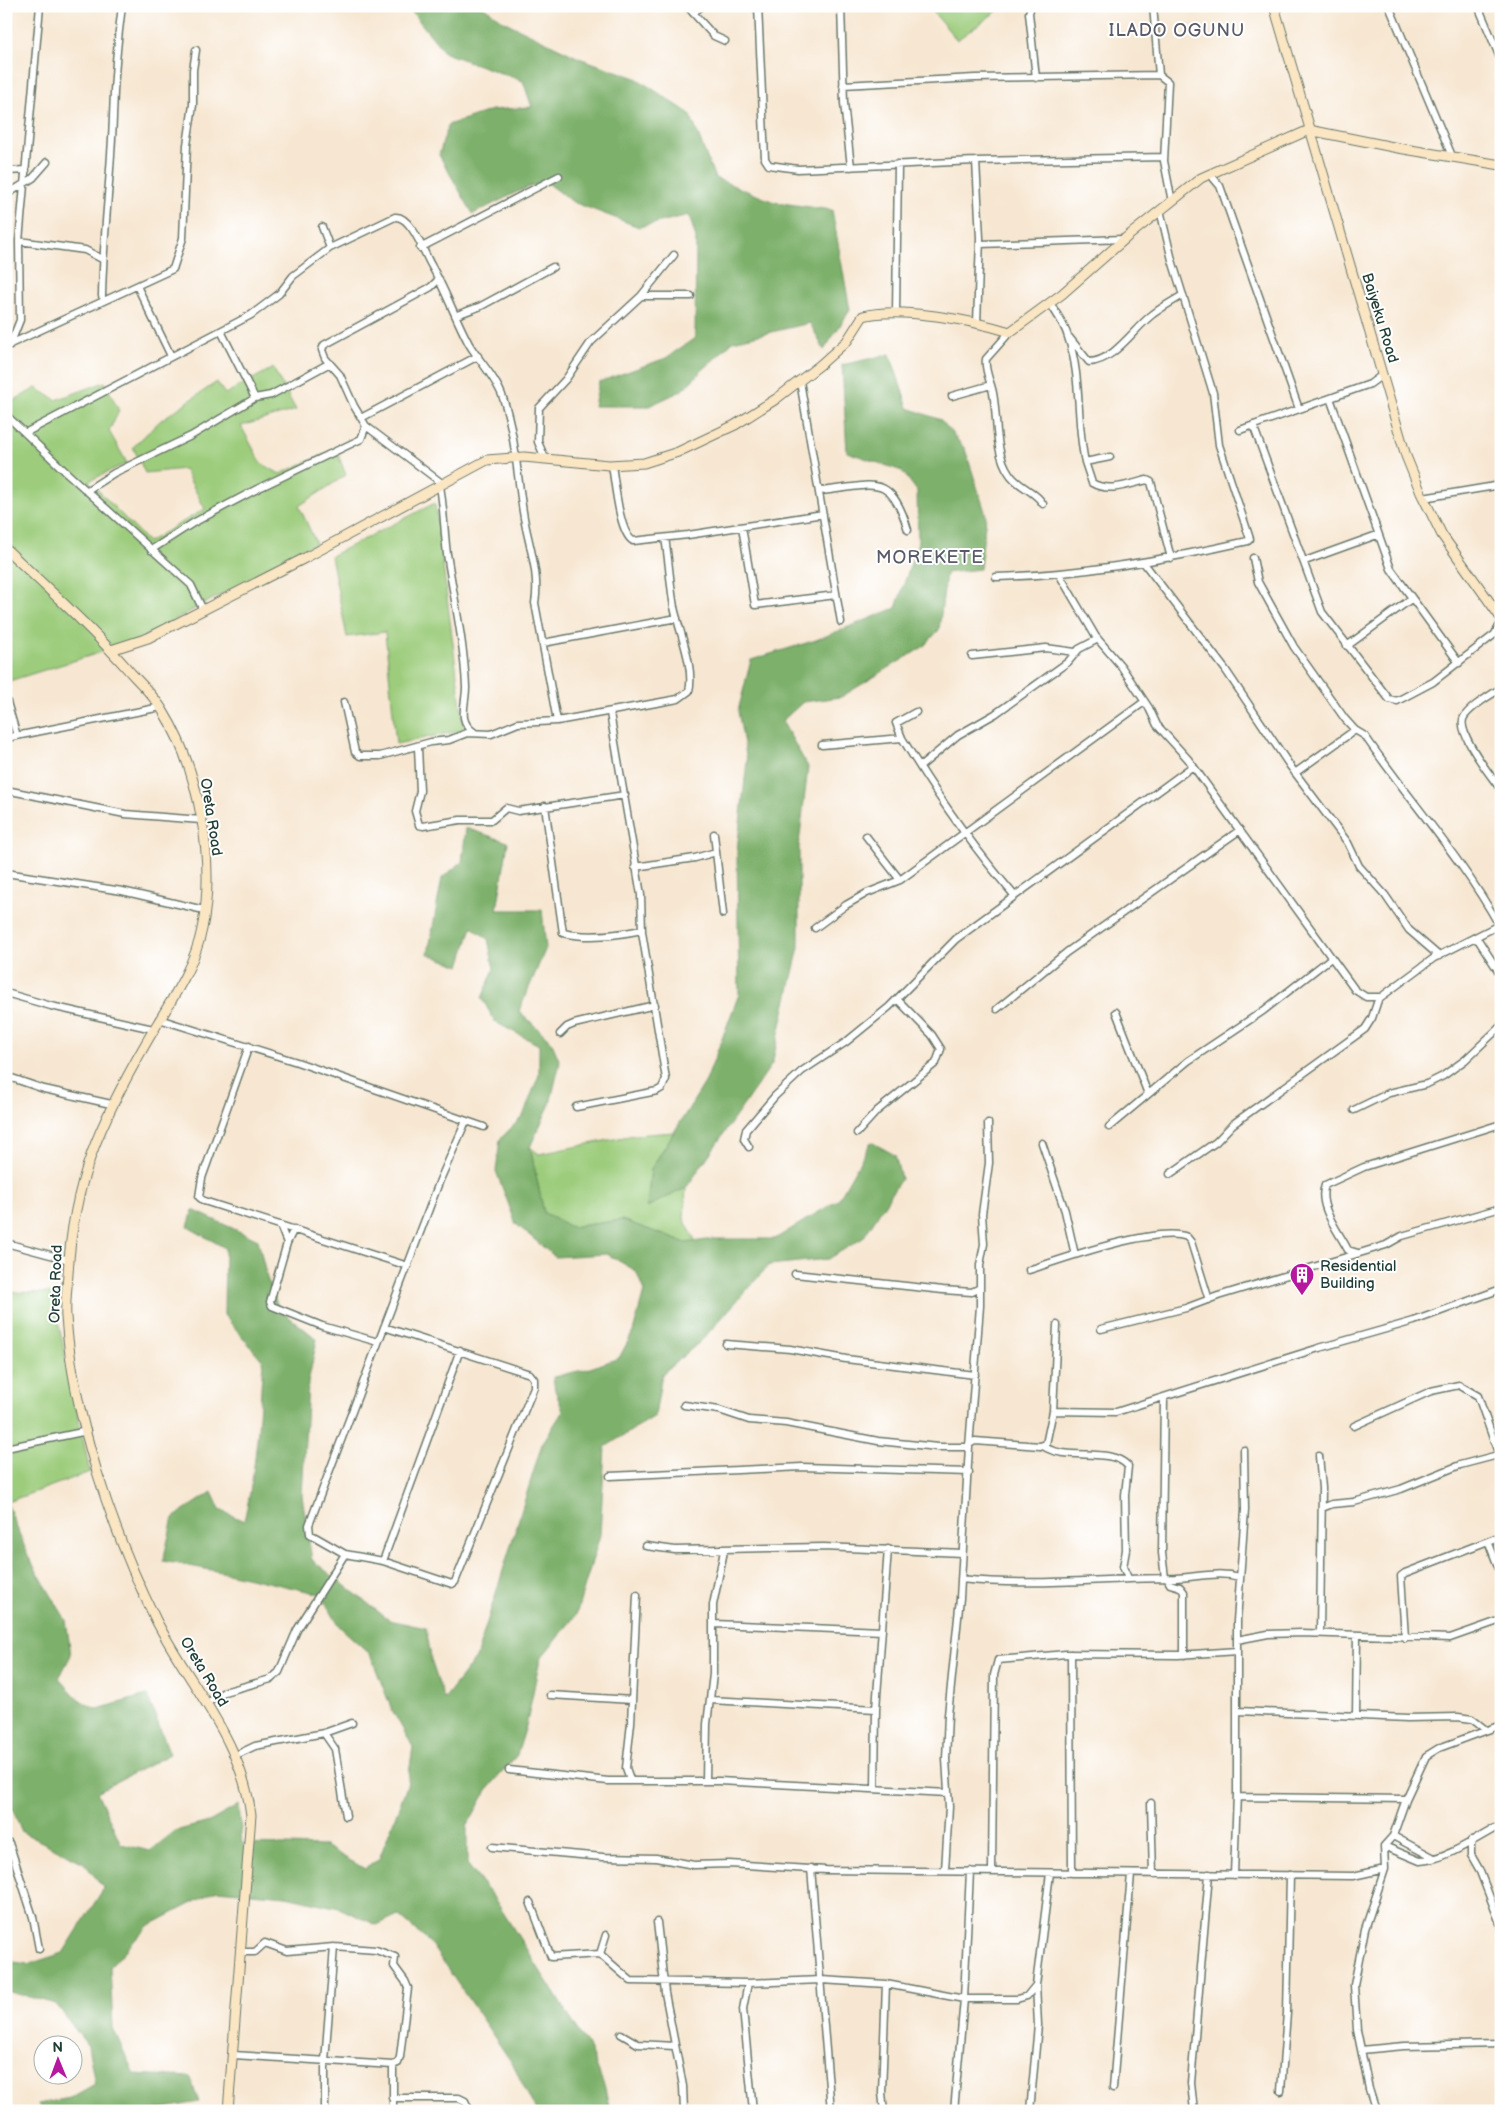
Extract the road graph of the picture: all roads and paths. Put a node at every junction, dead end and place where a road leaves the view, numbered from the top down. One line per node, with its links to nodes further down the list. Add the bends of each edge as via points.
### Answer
1 (40, 6): 28 (street)
2 (121, 6): 44 (street)
3 (687, 6): 12 (street)
4 (702, 6): 12 (street)
5 (758, 6): 26 (street, via 766,162 798,168)
6 (841, 6): 18 (street)
7 (1031, 6): 17 (street)
8 (1153, 6): 16 (street)
9 (1274, 6): 19 (street, Baiyeku Road)
10 (1389, 6): 20 (street)
11 (1478, 6): 15 (street)
12 (693, 13): 13 (street, via 714,36)
13 (725, 41)
14 (196, 50): 47 (street, via 183,238 173,269)
15 (1501, 60)
16 (1159, 75): 17 (street); 21 (street, via 1168,82)
17 (1036, 78): 18 (street)
18 (843, 85): 26 (street)
19 (1309, 130): 20 (street); 27 (street); 63 (street, Baiyeku Road)
20 (1452, 156): 25 (street)
21 (1164, 157): 22 (street); 35 (street)
22 (976, 161): 24 (street); 40 (street)
23 (47, 162): 32 (street)
24 (898, 164): 26 (street); 53 (street)
25 (1501, 165)
26 (851, 167)
27 (1222, 169): 30 (street); 33 (street)
28 (26, 170): 29 (street); 32 (street)
29 (6, 171)
30 (1210, 174): 33 (street); 35 (street)
31 (559, 176): 42 (street)
32 (25, 183): 34 (street); 39 (street)
33 (1220, 186): 69 (street)
34 (6, 195)
35 (1172, 202): 36 (street)
36 (1160, 210): 38 (street); 48 (street)
37 (322, 227): 41 (street)
38 (1124, 240): 40 (street); 52 (street)
39 (20, 241): 44 (street, via 85,250); 59 (street, via 20,320)
40 (980, 244): 55 (street)
41 (330, 248): 42 (street, via 399,216 410,223); 56 (street, via 251,315)
42 (420, 248): 46 (street)
43 (674, 255): 50 (street)
44 (102, 259): 49 (street)
45 (553, 267): 54 (street, via 480,306)
46 (439, 279): 54 (street); 62 (street, via 423,292 324,345 322,352)
47 (137, 286): 59 (street); 60 (street)
48 (1183, 295): 58 (street, via 1153,314 1100,360 1089,362); 94 (street, via 1213,393 1220,445 1250,536 1248,541)
49 (102, 296)
50 (641, 296): 51 (street); 78 (street, via 591,342 566,379 539,408 538,442)
51 (691, 296)
52 (1050, 303): 57 (street); 58 (street)
53 (896, 313): 55 (street); 64 (street, via 864,316 847,341)
54 (456, 315): 61 (street)
55 (977, 324): 57 (street)
56 (221, 331): 60 (street); 67 (street)
57 (1010, 332): 65 (street, via 986,359)
58 (1068, 336): 79 (street, via 1078,394 1079,437)
59 (8, 345)
60 (171, 356): 75 (street)
61 (478, 356): 71 (street); 76 (street, via 504,399)
62 (330, 363): 67 (street, via 271,395); 71 (street, via 340,374)
63 (1384, 379): 68 (street); 85 (street, Baiyeku Road, via 1406,456)
64 (800, 381): 80 (street, via 735,425 678,452 644,462); 84 (street)
65 (991, 385): 66 (street); 86 (street, via 1005,466 1009,475 1039,496)
66 (952, 396)
67 (255, 398): 83 (street)
68 (1330, 398): 69 (street); 90 (street)
69 (1299, 408): 72 (street)
70 (6, 414): 75 (street)
71 (361, 418): 73 (street)
72 (1253, 425): 74 (street); 96 (street)
73 (366, 426): 81 (street); 93 (street, via 361,439 192,523)
74 (1240, 430)
75 (25, 433): 83 (street)
76 (515, 457): 78 (street); 81 (street, via 487,460); 109 (street, via 534,567 535,603)
77 (1110, 457): 79 (street)
78 (545, 458): 80 (street)
79 (1085, 462): 94 (street, via 1092,483 1100,488 1147,480 1152,482)
80 (612, 465): 91 (street, via 623,527 628,538 633,541)
81 (441, 485): 102 (street); 124 (street, via 447,552 462,643 466,694 463,717)
82 (1501, 486): 85 (street)
83 (86, 491): 93 (street)
84 (820, 491): 87 (street); 89 (street, via 868,485 884,488 899,502)
85 (1423, 498): 104 (street, Baiyeku Road, via 1442,534)
86 (1043, 504)
87 (823, 514): 88 (street); 100 (street)
88 (742, 527): 91 (street); 100 (street, via 755,605)
89 (908, 530)
90 (1377, 535): 96 (street); 101 (street, via 1391,569)
91 (665, 538): 103 (street)
92 (7, 550): 111 (street, Oreta Road)
93 (151, 550): 102 (street, via 190,585)
94 (1171, 558): 97 (street)
95 (1253, 558): 123 (street, via 1258,582 1294,647)
96 (1305, 561): 110 (street, via 1322,612)
97 (1144, 564): 98 (street); 132 (street, via 1224,669)
98 (1059, 574): 99 (street); 108 (street)
99 (996, 577)
100 (836, 595): 105 (street)
101 (1411, 599): 110 (street); 114 (street)
102 (203, 610): 111 (street, via 148,638)
103 (677, 618): 109 (street); 121 (street, via 686,651 689,691 671,702)
104 (1501, 618)
105 (841, 622)
106 (1501, 623): 107 (street)
107 (1498, 634): 114 (street)
108 (1098, 639): 112 (street); 118 (street, via 1121,666)
109 (544, 643): 122 (street)
110 (1347, 646): 114 (street, via 1389,700 1394,702 1416,693)
111 (111, 650): 119 (street, Oreta Road)
112 (1074, 652): 113 (street, via 1046,648); 130 (street, via 1068,662 996,714 958,735)
113 (972, 656)
114 (1459, 663)
115 (1501, 688): 134 (street, via 1468,712 1462,725 1467,741)
116 (7, 702): 125 (street)
117 (344, 702): 129 (street, via 354,748 359,755 380,756)
118 (1144, 702): 131 (street, via 1157,724); 139 (street)
119 (161, 707): 125 (street); 137 (street, Oreta Road, via 178,738 193,781)
120 (916, 712): 127 (street, via 896,723)
121 (610, 713): 122 (street); 135 (street)
122 (557, 721): 124 (street, via 518,723 491,734)
123 (1355, 730): 132 (street); 149 (street, via 1364,736 1433,825)
124 (474, 732): 129 (street)
125 (17, 736): 126 (street)
126 (6, 738)
127 (902, 738): 128 (street); 130 (street)
128 (822, 746)
129 (418, 747): 136 (street, via 420,790 415,811 419,825 492,820 506,808 518,811)
130 (921, 766): 139 (street)
131 (1193, 766): 138 (street); 146 (street)
132 (1295, 773): 153 (street, via 1348,843 1359,866 1409,930)
133 (6, 790): 137 (street, via 124,814)
134 (1501, 790)
135 (624, 795): 136 (street); 143 (street)
136 (545, 806): 151 (street, via 563,934 617,935)
137 (200, 820): 147 (street, Oreta Road, via 204,840)
138 (1240, 830): 155 (street); 162 (street, via 1067,952)
139 (965, 833): 145 (street); 146 (street)
140 (714, 834): 142 (street)
141 (866, 836): 145 (street)
142 (716, 852): 143 (street); 148 (street)
143 (636, 867): 151 (street)
144 (6, 874): 147 (street, via 122,891)
145 (900, 880): 150 (street, via 853,901)
146 (1014, 894): 160 (street, via 956,939)
147 (204, 910): 164 (street, Oreta Road, via 202,931 185,973)
148 (722, 914)
149 (1500, 925): 152 (street)
150 (815, 928)
151 (642, 930): 161 (street)
152 (1477, 938): 154 (street); 157 (street)
153 (1430, 950): 154 (street); 156 (street)
154 (1439, 956): 156 (street)
155 (1331, 958): 159 (street, via 1355,990 1366,997); 170 (street)
156 (1429, 962): 159 (street)
157 (1501, 975)
158 (6, 993): 166 (street)
159 (1379, 997): 182 (street, via 1365,1029 1233,1124 1216,1142)
160 (897, 999): 179 (street, via 941,1049 936,1062 877,1111); 181 (street, via 774,1096 746,1130 744,1139)
161 (655, 1005): 167 (street, via 580,1022); 172 (street, via 666,1078 662,1088)
162 (997, 1009)
163 (1116, 1012): 170 (street)
164 (159, 1019): 166 (street, Oreta Road); 168 (street)
165 (1501, 1026): 173 (street, via 1443,1076 1427,1084 1389,1093)
166 (153, 1029): 171 (street, Oreta Road)
167 (560, 1034)
168 (249, 1046): 174 (street); 184 (street, via 202,1178 199,1197)
169 (6, 1076): 171 (street, via 44,1089)
170 (1148, 1094): 178 (street)
171 (112, 1104): 192 (street, Oreta Road, via 90,1153 79,1194)
172 (576, 1107)
173 (1354, 1110)
174 (466, 1121): 177 (street); 193 (street)
175 (988, 1123): 196 (street, via 989,1163 982,1214 984,1244)
176 (1501, 1124): 188 (street, via 1372,1164 1325,1185 1325,1205)
177 (484, 1127)
178 (1109, 1127)
179 (857, 1133)
180 (1042, 1143): 190 (street, via 1065,1211)
181 (749, 1147)
182 (1170, 1174)
183 (1501, 1208): 189 (street, via 1402,1236 1386,1245)
184 (280, 1225): 185 (street); 187 (street)
185 (294, 1229): 187 (street); 193 (street)
186 (6, 1243): 192 (street)
187 (286, 1243): 204 (street, via 272,1289 272,1306 322,1326)
188 (1348, 1250): 189 (street); 191 (street)
189 (1358, 1253): 191 (street)
190 (1075, 1255): 194 (street); 200 (street, via 1156,1234 1183,1235 1191,1242)
191 (1346, 1258): 200 (street)
192 (69, 1260): 212 (street, Oreta Road, via 66,1315)
193 (408, 1266): 202 (street)
194 (1029, 1270)
195 (795, 1274): 198 (street)
196 (980, 1288): 198 (street); 199 (street)
197 (1501, 1289): 208 (street, via 1414,1321)
198 (972, 1292): 199 (street)
199 (980, 1298): 207 (street)
200 (1209, 1300): 203 (street)
201 (1057, 1325): 210 (street)
202 (384, 1327): 204 (street); 206 (street)
203 (1101, 1329)
204 (378, 1342): 230 (street, via 309,1524 310,1534)
205 (726, 1344): 207 (street, via 790,1349)
206 (460, 1350): 231 (street); 231 (street, via 530,1374 534,1387 455,1582 448,1584)
207 (975, 1375): 213 (street)
208 (1164, 1398): 210 (street, via 1109,1413); 235 (street, via 1162,1553)
209 (684, 1405): 213 (street, via 719,1410 749,1420 786,1423 865,1439 938,1447)
210 (1053, 1411): 214 (street, via 1049,1439)
211 (1354, 1426): 218 (street, via 1431,1391 1459,1385 1478,1396)
212 (87, 1431): 215 (street); 251 (street, Oreta Road, via 119,1537 158,1622)
213 (971, 1442): 214 (street); 219 (street)
214 (1044, 1446): 234 (street, via 1057,1452 1113,1457 1128,1466 1123,1568)
215 (6, 1448)
216 (1244, 1450): 233 (street, via 1245,1510)
217 (1319, 1456): 221 (street)
218 (1499, 1458): 222 (street, via 1460,1465 1402,1489 1354,1502)
219 (969, 1472): 220 (street, via 802,1467); 229 (street)
220 (610, 1476)
221 (1322, 1496): 222 (street); 223 (street)
222 (1332, 1504): 223 (street)
223 (1322, 1508): 241 (street)
224 (1501, 1536): 225 (street)
225 (1488, 1541): 232 (street); 243 (street, via 1401,1576)
226 (646, 1546): 228 (street)
227 (888, 1549): 228 (street, via 824,1547); 229 (street); 240 (street)
228 (724, 1551): 239 (street, via 715,1589)
229 (962, 1553): 236 (street)
230 (344, 1554): 231 (street); 251 (street, via 297,1630 280,1672 270,1679 224,1692)
231 (383, 1562)
232 (1501, 1574)
233 (1240, 1577): 235 (street, via 1216,1573); 244 (street)
234 (1128, 1578): 235 (street); 236 (street, via 1046,1583)
235 (1166, 1578): 247 (street, via 1184,1592)
236 (961, 1579): 264 (street, via 948,1714)
237 (637, 1595): 249 (street)
238 (1501, 1620): 243 (street, via 1450,1638)
239 (714, 1624): 240 (street); 250 (street)
240 (882, 1631): 252 (street)
241 (1320, 1633): 242 (street); 244 (street, via 1268,1634)
242 (1357, 1635): 243 (street); 254 (street)
243 (1405, 1638)
244 (1237, 1640): 245 (street)
245 (1238, 1652): 247 (street); 253 (street)
246 (1071, 1654): 247 (street); 282 (street, via 1004,1659 996,1664 993,1685); 284 (street)
247 (1184, 1655)
248 (550, 1695): 249 (street)
249 (632, 1700): 261 (street, via 626,1768)
250 (710, 1700): 252 (street); 262 (street)
251 (206, 1703): 259 (street, Oreta Road)
252 (876, 1709): 263 (street)
253 (1238, 1712): 254 (street); 265 (street)
254 (1356, 1716): 257 (street, via 1458,1717 1472,1719)
255 (352, 1723): 258 (street)
256 (1501, 1725): 257 (street)
257 (1486, 1730): 266 (street, via 1426,1756)
258 (324, 1732): 259 (street, via 255,1746); 268 (street, via 335,1749)
259 (236, 1755): 296 (street, Oreta Road, via 249,1793 251,1815)
260 (509, 1770): 261 (street, via 608,1781)
261 (630, 1780): 262 (street)
262 (706, 1781): 263 (street)
263 (875, 1788): 264 (street)
264 (948, 1793): 280 (street)
265 (1237, 1797): 266 (street); 288 (street)
266 (1406, 1799): 270 (street)
267 (1152, 1803): 286 (street)
268 (346, 1816)
269 (1501, 1825): 272 (street)
270 (1393, 1836): 273 (street); 277 (street)
271 (6, 1840): 295 (street, via 33,1917)
272 (1471, 1841): 275 (street); 276 (street)
273 (1384, 1846): 277 (street, via 1420,1861); 279 (street)
274 (492, 1847): 278 (street, via 603,1857 656,1858 694,1865)
275 (1458, 1848): 276 (street); 277 (street)
276 (1471, 1855): 292 (street)
277 (1434, 1858)
278 (811, 1868): 280 (street); 298 (street, via 812,1911)
279 (1385, 1869): 289 (street, via 1353,1876); 307 (street, via 1365,1929 1354,1985)
280 (946, 1870): 281 (street)
281 (970, 1871): 282 (street); 303 (street)
282 (992, 1872): 283 (street)
283 (1050, 1873): 284 (street); 302 (street)
284 (1072, 1873): 285 (street)
285 (1131, 1874): 286 (street); 311 (street)
286 (1153, 1874): 287 (street)
287 (1210, 1874): 288 (street); 324 (street, via 1191,2083)
288 (1234, 1875): 289 (street)
289 (1290, 1875): 312 (street, via 1287,2013)
290 (530, 1902): 297 (street, via 551,1957)
291 (657, 1922): 299 (street)
292 (1501, 1926)
293 (606, 1935): 297 (street)
294 (334, 1947): 296 (street, via 287,1951 265,1943 255,1952); 309 (street); 310 (street, via 376,1950 395,1957 394,1966 406,1980 408,1988 400,2057)
295 (39, 1949)
296 (241, 1952): 308 (street, Oreta Road)
297 (600, 1954): 299 (street, via 631,1981)
298 (821, 1980): 300 (street); 301 (street); 320 (street)
299 (664, 1981): 300 (street); 306 (street)
300 (748, 1983): 319 (street, via 743,2009)
301 (886, 1984): 303 (street); 321 (street)
302 (1036, 1985): 303 (street, via 1027,1996 1017,1999); 323 (street, via 1038,2025)
303 (964, 1999): 322 (street)
304 (621, 2034): 306 (street, via 638,2044)
305 (1501, 2044): 307 (street)
306 (674, 2046): 318 (street, via 683,2086)
307 (1361, 2050): 325 (street)
308 (233, 2055): 309 (street); 314 (street, Oreta Road)
309 (325, 2061): 310 (street); 315 (street)
310 (393, 2065): 313 (street)
311 (1113, 2088)
312 (1281, 2091)
313 (392, 2098): 316 (street); 317 (street, via 458,2098)
314 (228, 2111)
315 (325, 2111)
316 (393, 2111)
317 (470, 2111)
318 (684, 2111)
319 (753, 2111)
320 (831, 2111)
321 (884, 2111)
322 (954, 2111)
323 (1030, 2111)
324 (1194, 2111)
325 (1376, 2111)

